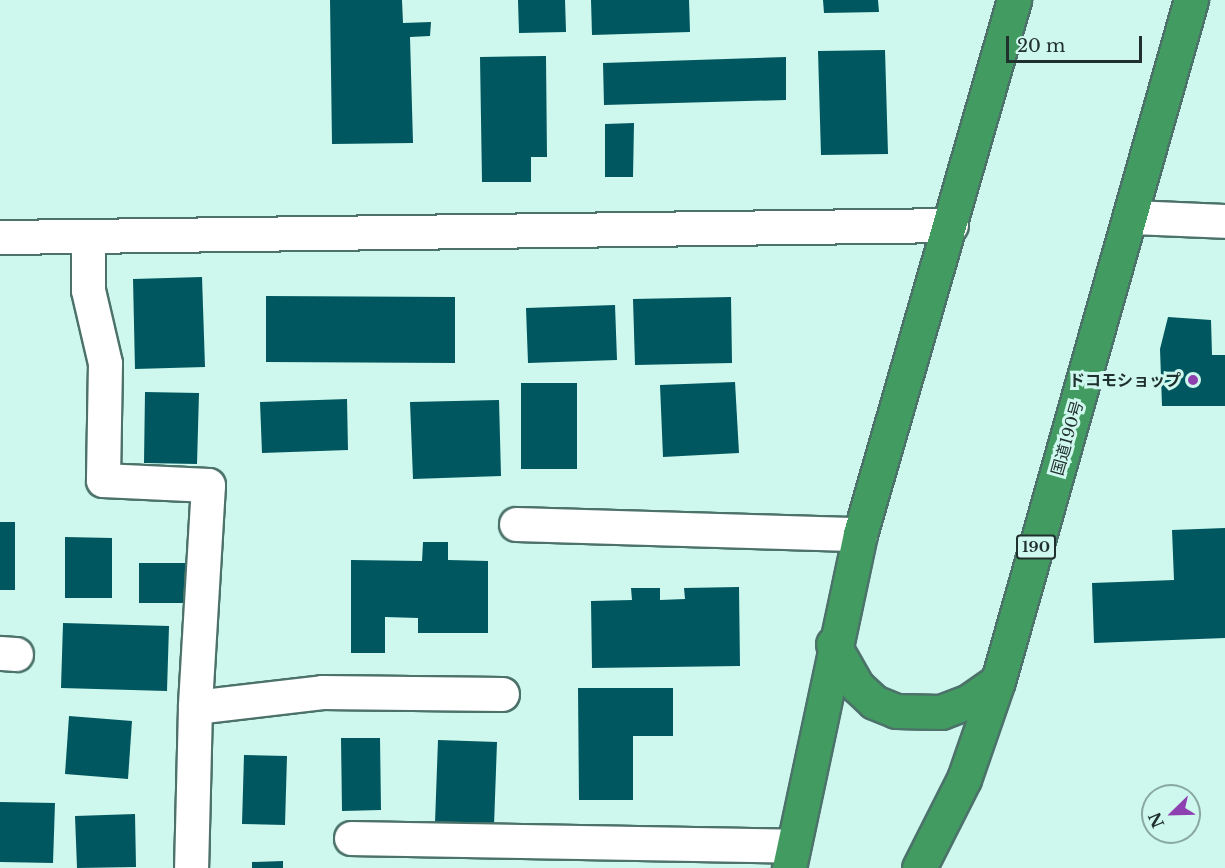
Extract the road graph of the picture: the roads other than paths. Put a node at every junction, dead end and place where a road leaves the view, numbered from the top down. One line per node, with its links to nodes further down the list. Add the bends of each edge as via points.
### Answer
1 (1014, 0): 5 (highway)
2 (1191, 0): 3 (highway, 国道190号 / 190)
3 (1131, 217): 4 (street); 11 (highway, 国道190号 / 190)
4 (1225, 221)
5 (951, 225): 7 (street); 9 (highway)
6 (0, 237): 7 (street)
7 (88, 237): 13 (street, via 88,290 105,363 103,480 208,485)
8 (516, 524): 9 (street)
9 (860, 534): 10 (highway)
10 (833, 644): 11 (highway, via 857,686 874,702 896,711 941,712 969,701); 16 (highway)
11 (998, 681): 18 (highway, 国道190号 / 190, via 964,779)
12 (502, 694): 13 (street, via 322,692)
13 (195, 707): 17 (street)
14 (351, 838): 15 (street)
15 (490, 854): 16 (street)
16 (791, 857)
17 (191, 868)
18 (920, 868)

